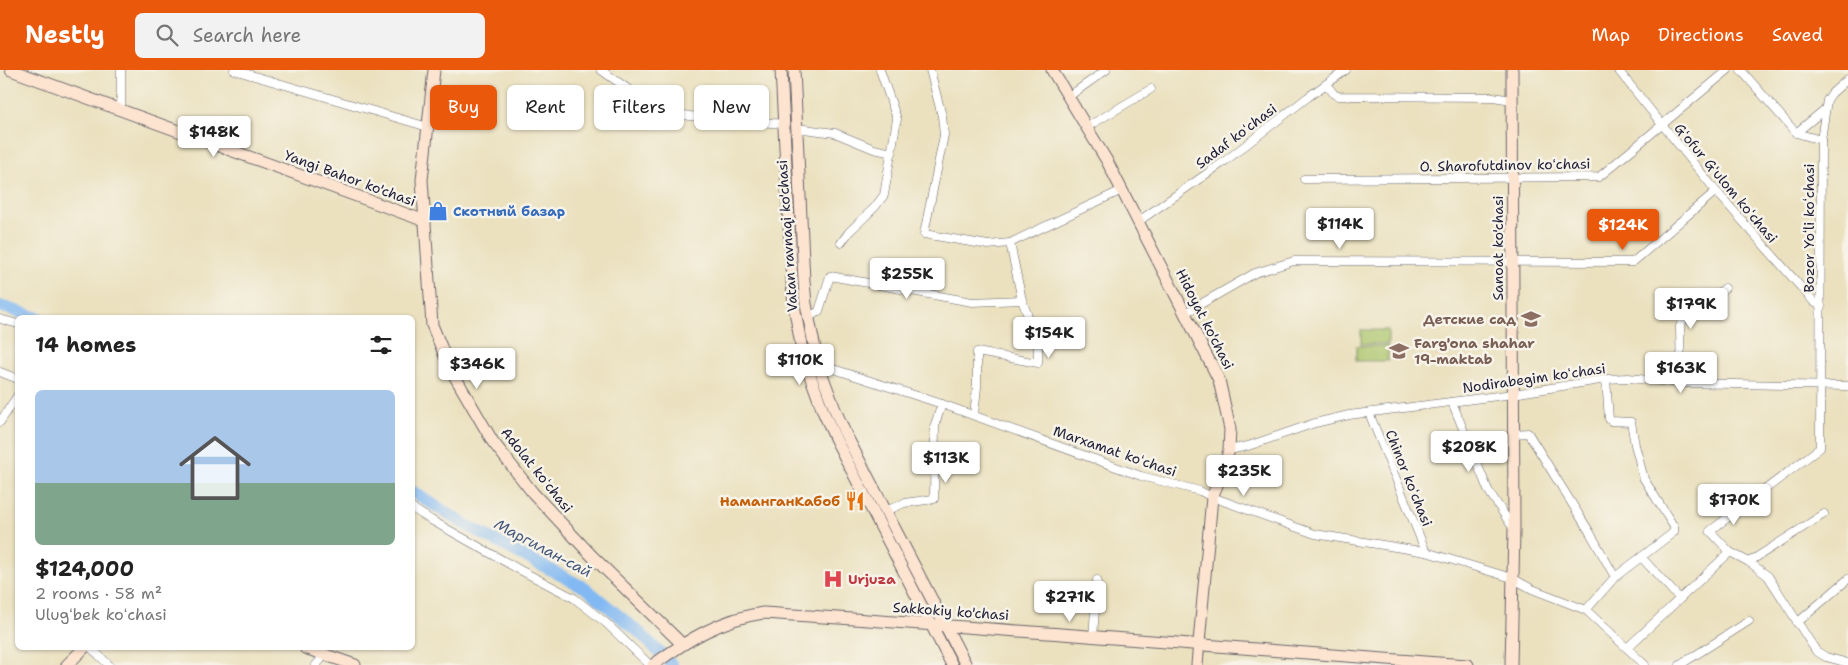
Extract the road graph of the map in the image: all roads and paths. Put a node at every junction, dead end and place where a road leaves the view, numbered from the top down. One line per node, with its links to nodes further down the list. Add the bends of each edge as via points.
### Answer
1 (12, 70): 24 (street, Yangi Bahor ko'chasi)
2 (121, 70): 24 (street)
3 (234, 70): 27 (street)
4 (434, 70): 27 (street, Adolat koʻchasi)
5 (601, 70): 25 (street, via 658,110)
6 (781, 70): 22 (street, Vatan ravnaqi ko'chasi)
7 (794, 70): 22 (street, Vatan ravnaqi ko'chasi)
8 (880, 70): 32 (street, via 898,119)
9 (930, 70): 39 (street, via 944,135 924,234 988,245)
10 (1052, 70): 20 (street, Hidoyat ko'chasi)
11 (1106, 70): 20 (street)
12 (1346, 70): 18 (street, Sadaf koʻchasi)
13 (1512, 70): 21 (street, Sanoat ko'chasi)
14 (1618, 70): 26 (street, Gʻofur Gʻulom koʻchasi)
15 (1728, 70): 26 (street, O. Sharofutdinov koʻchasi)
16 (1741, 70): 30 (street)
17 (1848, 79): 23 (street, Bozor Yoʻli koʻchasi, via 1832,93)
18 (1326, 84): 21 (street, via 1338,96 1492,97); 38 (street, Sadaf koʻchasi)
19 (1151, 89): 28 (street)
20 (1068, 97): 28 (street, Hidoyat ko'chasi)
21 (1512, 100): 34 (street, Sanoat ko'chasi)
22 (789, 102): 25 (street, Vatan ravnaqi ko'chasi); 29 (street, Vatan ravnaqi ko'chasi)
23 (1825, 109): 30 (street); 31 (street, Bozor Yoʻli koʻchasi)
24 (121, 111): 37 (street, Yangi Bahor ko'chasi)
25 (784, 124): 82 (street, Vatan ravnaqi ko'chasi, via 792,282 803,356 835,438)
26 (1661, 125): 34 (street, O. Sharofutdinov koʻchasi, via 1599,177); 36 (street, Gʻofur Gʻulom koʻchasi)
27 (428, 127): 37 (street, Adolat koʻchasi, via 422,180)
28 (1087, 127): 35 (street, Hidoyat ko'chasi)
29 (796, 128): 32 (street, via 834,133); 46 (street, Vatan ravnaqi ko'chasi)
30 (1796, 133): 31 (street)
31 (1821, 140): 44 (street, Bozor Yoʻli koʻchasi)
32 (892, 153): 40 (street, via 884,195)
33 (1304, 179): 34 (street, O. Sharofutdinov koʻchasi)
34 (1513, 179): 41 (street, Sanoat ko'chasi)
35 (1122, 190): 38 (street, Hidoyat ko'chasi); 39 (street)
36 (1716, 192): 41 (street, via 1633,262); 44 (street, Gʻofur Gʻulom koʻchasi)
37 (426, 221): 85 (street, Adolat koʻchasi, via 432,325 450,368 493,442 533,492 592,556)
38 (1139, 221): 45 (street, Hidoyat ko'chasi)
39 (1010, 242): 43 (street)
40 (841, 243)
41 (1513, 261): 45 (street, via 1294,261 1254,273); 56 (street, Sanoat ko'chasi)
42 (1725, 288): 53 (street, via 1684,319 1680,326)
43 (1022, 300): 46 (street, via 972,302 830,276 818,311); 61 (street, via 1038,344 1038,363 977,352)
44 (1821, 306): 54 (street, Bozor Yoʻli koʻchasi)
45 (1185, 313): 64 (street, Hidoyat ko'chasi, via 1219,380 1230,429)
46 (808, 318): 49 (street, Vatan ravnaqi ko'chasi)
47 (0, 319): 48 (street)
48 (15, 323)
49 (818, 364): 59 (street, Marxamat koʻchasi); 67 (street, Vatan ravnaqi ko'chasi, via 845,434)
50 (0, 372): 51 (street)
51 (15, 378)
52 (1606, 379): 53 (street, Nodirabegim koʻchasi); 56 (street, Nodirabegim koʻchasi); 72 (street, via 1609,419 1631,422 1644,479 1674,527 1674,532)
53 (1681, 383): 54 (street, Nodirabegim koʻchasi)
54 (1821, 386): 55 (street, Nodirabegim koʻchasi); 71 (street, Bozor Yoʻli koʻchasi, via 1820,448 1710,531)
55 (1848, 386)
56 (1513, 394): 58 (street, Nodirabegim koʻchasi); 63 (street, Sanoat ko'chasi)
57 (15, 400): 62 (street)
58 (1452, 402): 60 (street, Nodirabegim koʻchasi); 69 (street, via 1488,490)
59 (942, 404): 61 (street, Marxamat koʻchasi); 67 (street, via 935,424 934,499 904,503)
60 (1369, 413): 64 (street, Nodirabegim koʻchasi, via 1315,423); 70 (street, Chinor koʻchasi)
61 (974, 415): 65 (street, Marxamat koʻchasi, via 1140,476)
62 (0, 422)
63 (1514, 434): 69 (street, Sanoat ko'chasi); 75 (street, via 1528,433)
64 (1229, 450): 65 (street, Hidoyat ko'chasi)
65 (1212, 497): 70 (street, Marxamat koʻchasi, via 1315,534); 86 (street, Hidoyat ko'chasi)
66 (415, 510): 98 (street, via 574,598)
67 (886, 511): 83 (street, Vatan ravnaqi ko'chasi)
68 (1824, 514): 73 (street)
69 (1514, 530): 74 (street, Sanoat ko'chasi)
70 (1426, 552): 74 (street, Marxamat koʻchasi)
71 (1730, 552): 73 (street); 78 (street)
72 (1641, 556): 75 (street); 78 (street)
73 (1749, 562): 81 (street, via 1768,576)
74 (1512, 578): 79 (street, Marxamat koʻchasi); 103 (street, Sanoat ko'chasi)
75 (1615, 578): 79 (street)
76 (1848, 579): 81 (street)
77 (1097, 580): 84 (street)
78 (1680, 599): 87 (street)
79 (1586, 610): 87 (street, Marxamat koʻchasi)
80 (1749, 621): 105 (street)
81 (1797, 623): 92 (street, via 1816,650)
82 (931, 624): 83 (street, Sakkokiy ko'chasi); 85 (street, Sakkokiy ko'chasi, via 763,613 728,621); 99 (street, Vatan ravnaqi ko'chasi)
83 (945, 625): 84 (street, Sakkokiy ko'chasi); 100 (street, Vatan ravnaqi ko'chasi)
84 (1093, 638): 86 (street, Sakkokiy ko'chasi)
85 (682, 644): 98 (street, Sakkokiy ko'chasi)
86 (1198, 645): 101 (street, Hidoyat ko'chasi); 102 (street, Sakkokiy ko'chasi)
87 (1627, 648): 104 (street, Marxamat koʻchasi)
88 (82, 650): 94 (street)
89 (93, 650): 95 (street)
90 (311, 650): 91 (street)
91 (325, 655): 96 (street); 97 (street)
92 (1833, 663): 93 (street)
93 (1848, 663)
94 (67, 665)
95 (109, 665)
96 (316, 665)
97 (355, 665)
98 (651, 665)
99 (952, 665)
100 (966, 665)
101 (1197, 665)
102 (1468, 665)
103 (1511, 665)
104 (1644, 665)
105 (1680, 665)

